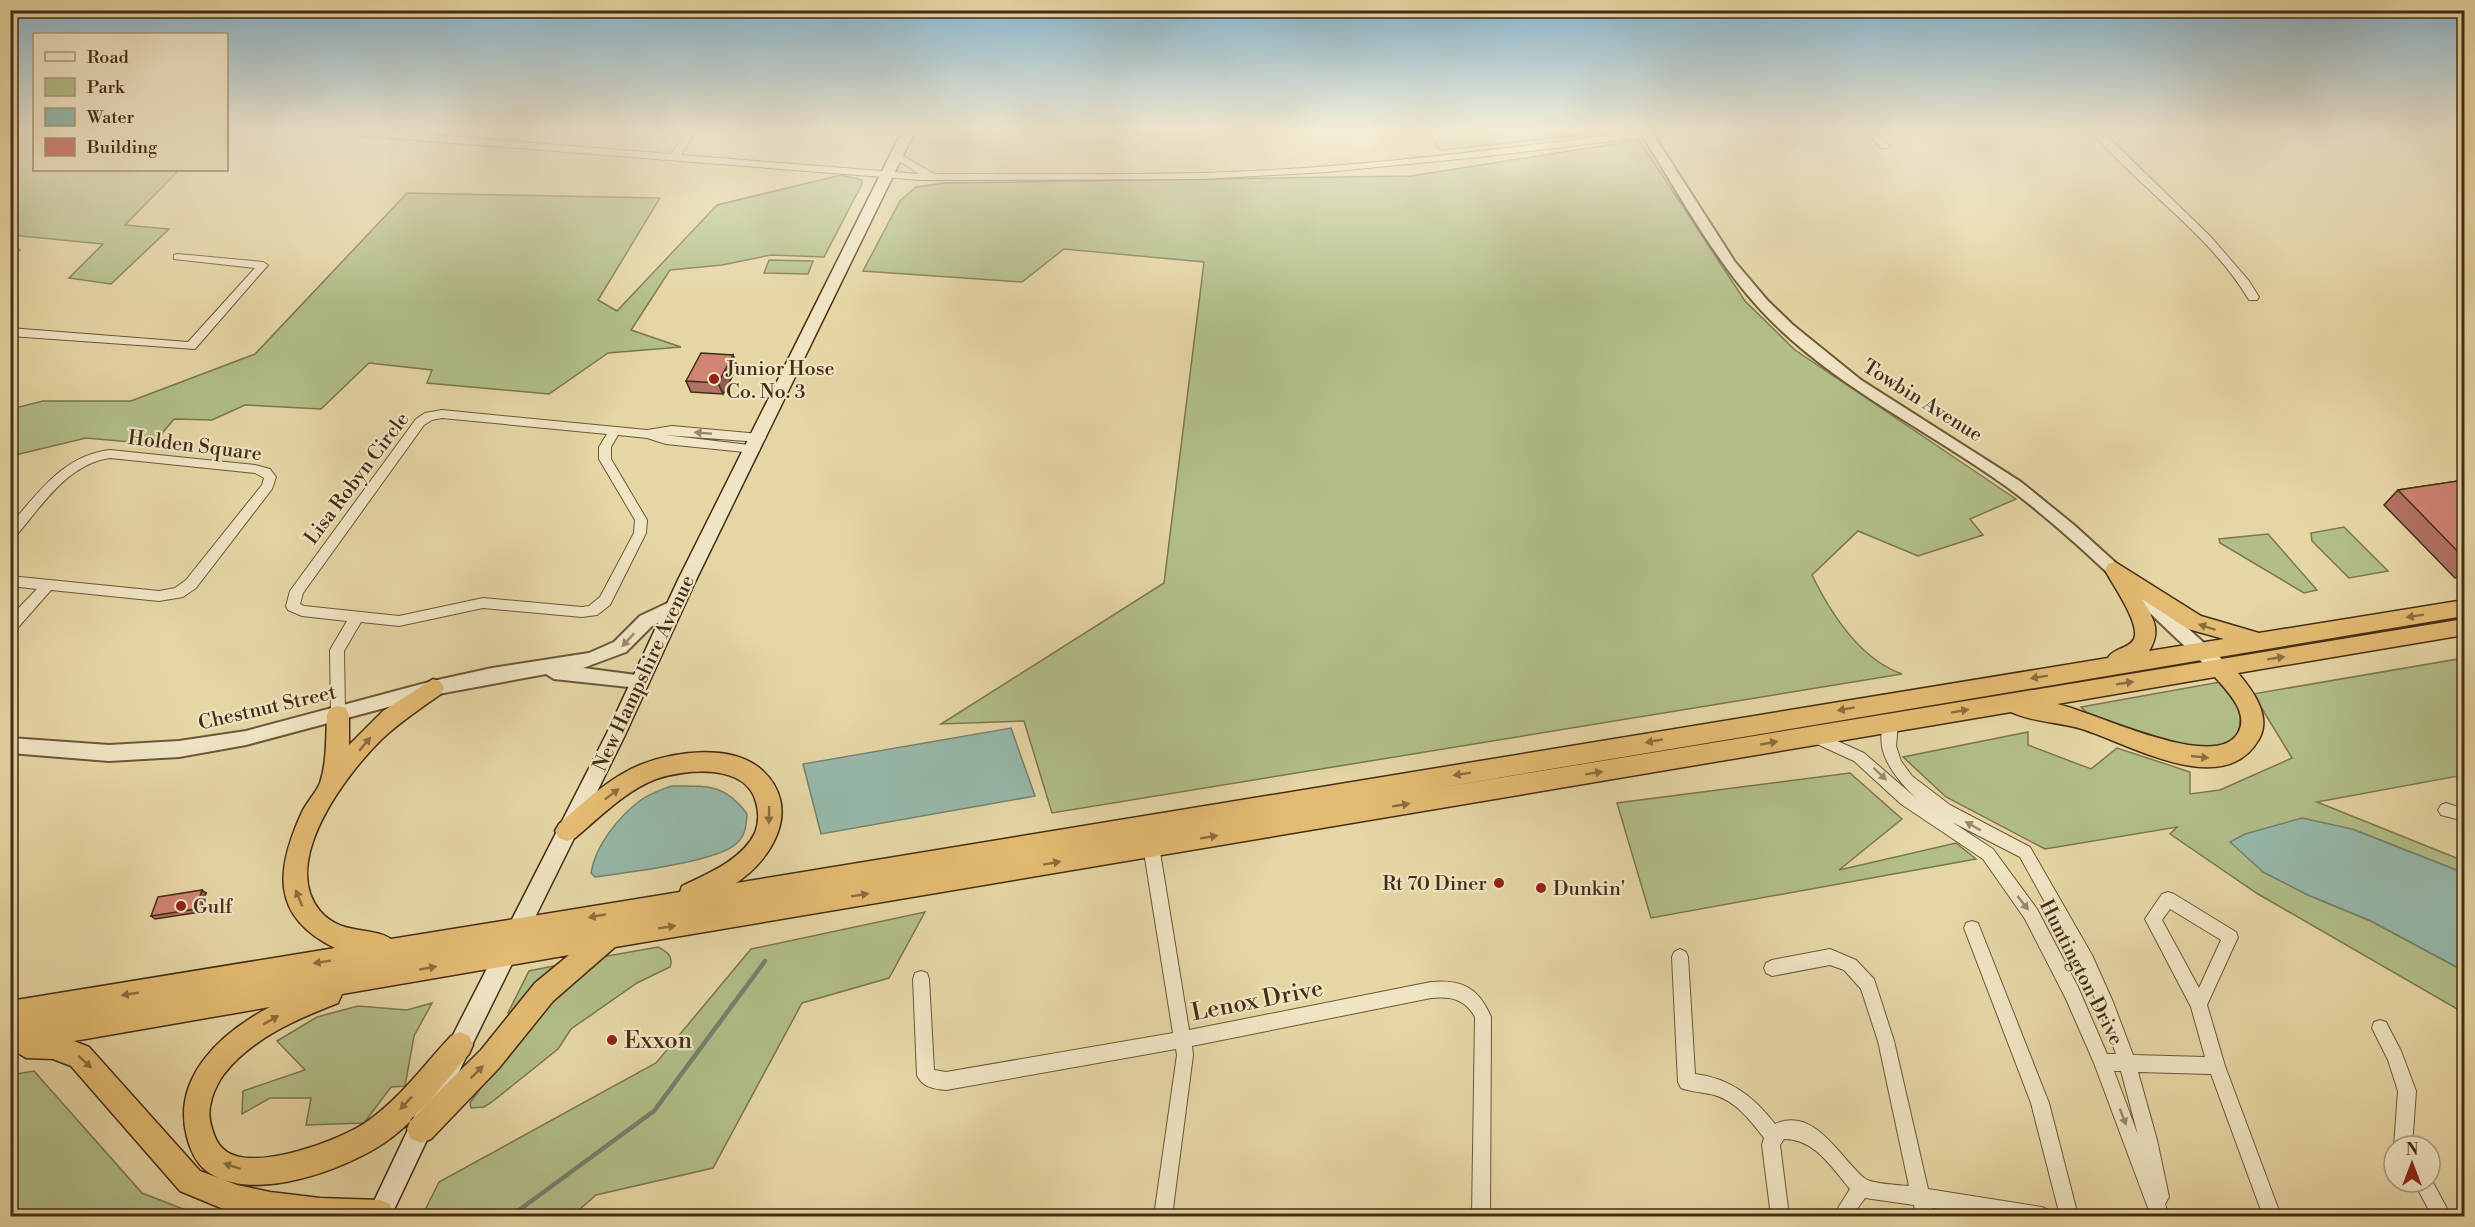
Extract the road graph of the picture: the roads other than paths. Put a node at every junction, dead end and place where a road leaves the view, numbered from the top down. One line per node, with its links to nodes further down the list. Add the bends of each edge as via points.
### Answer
1 (882, 188): 8 (main road, New Hampshire Avenue)
2 (1683, 188): 10 (street, Towbin Avenue, via 1742,278 1783,324 1821,358 2015,486)
3 (2154, 188): 5 (street, via 2228,262)
4 (177, 258): 6 (street, via 263,265 191,346)
5 (2253, 297)
6 (10, 332)
7 (615, 431): 8 (street, Lisa Robyn Circle, via 666,440); 15 (street, Lisa Robyn Circle, via 605,447 605,459 640,518 640,533 599,607 587,613 483,603 399,621); 15 (street, Lisa Robyn Circle, via 442,414 424,419 292,601 302,612)
8 (757, 444): 13 (main road, New Hampshire Avenue)
9 (10, 534): 12 (street, Holden Square, via 70,468 94,455 255,469 269,474 268,486 183,590 159,596)
10 (2115, 570): 18 (highway, one-way to 10, via 2195,623); 19 (street, Towbin Avenue); 20 (highway, via 2143,618 2146,639 2131,654)
11 (10, 581): 12 (street, Holden Square)
12 (48, 585): 16 (street)
13 (674, 606): 22 (street, Chestnut Street, one-way to 22, via 645,621 620,647 606,655); 23 (main road, New Hampshire Avenue)
14 (2464, 608): 18 (highway, one-way to 18)
15 (357, 617): 26 (street, via 337,650)
16 (10, 627)
17 (2464, 627): 21 (highway, one-way to 17)
18 (2264, 641): 19 (highway)
19 (2200, 651): 20 (highway); 21 (street, Towbin Avenue)
20 (2097, 668): 35 (highway, one-way to 35)
21 (2218, 668): 25 (highway, one-way to 21); 25 (highway, one-way to 21, via 2080,719 2189,756 2222,757 2240,749 2252,726 2245,699)
22 (529, 670): 23 (street, Chestnut Street); 24 (street, Chestnut Street)
23 (638, 681): 33 (main road, New Hampshire Avenue)
24 (433, 688): 26 (street, Chestnut Street); 30 (highway, one-way to 24, via 368,739)
25 (2006, 703): 27 (highway, one-way to 25)
26 (338, 715): 29 (street, Chestnut Street, via 246,738 179,749 109,753); 30 (highway, via 337,759)
27 (1891, 723): 28 (highway); 51 (street, Huntington Drive, one-way to 27, via 2093,974 2025,852 1953,814 1907,780 1889,747)
28 (1811, 736): 34 (highway, one-way to 28); 52 (street, Huntington Drive, one-way to 52, via 1859,757 1906,799 1988,854 2031,914)
29 (10, 745)
30 (328, 790): 39 (highway, one-way to 30, via 344,940 324,931 296,893 297,850)
31 (2446, 810): 32 (street)
32 (2464, 814)
33 (567, 831): 35 (highway, one-way to 35, via 612,793 649,772 689,762 729,765 746,772 769,800 765,838 746,861); 37 (main road, New Hampshire Avenue)
34 (1151, 846): 38 (highway, one-way to 34); 48 (street)
35 (675, 903): 37 (highway, one-way to 37)
36 (1972, 928): 67 (street, via 2040,1103)
37 (518, 929): 39 (highway); 40 (main road, New Hampshire Avenue)
38 (610, 936): 40 (highway); 54 (highway, one-way to 38, via 490,1059 544,992)
39 (401, 949): 46 (highway, one-way to 46)
40 (506, 955): 43 (highway, one-way to 40); 50 (main road, New Hampshire Avenue)
41 (1680, 957): 56 (street, via 1688,1082 1708,1083 1729,1091 1752,1107)
42 (1772, 968): 59 (street, via 1830,957 1850,965 1868,985 1886,1041)
43 (370, 978): 49 (highway); 50 (highway, one-way to 43, via 377,1131 332,1156 280,1171 233,1168 216,1160 200,1141 195,1109 219,1060 275,1017)
44 (921, 979): 48 (street, Lenox Drive, via 926,1074 934,1080)
45 (2199, 1005): 45 (street, via 2153,920 2168,899 2230,937); 53 (street)
46 (10, 1014)
47 (2380, 1028): 55 (street, via 2407,1091)
48 (1184, 1039): 62 (street); 63 (street, Lenox Drive, via 1447,987 1463,992 1476,1002 1483,1017)
49 (10, 1041): 60 (highway, one-way to 60, via 53,1046 80,1056 190,1181 230,1199)
50 (460, 1045): 54 (main road, New Hampshire Avenue)
51 (2127, 1061): 52 (street); 53 (street); 68 (street, Huntington Drive, via 2151,1145)
52 (2102, 1062): 68 (street, Huntington Drive, one-way to 68)
53 (2216, 1066): 69 (street)
54 (421, 1129): 61 (main road, New Hampshire Avenue)
55 (2404, 1134)
56 (1773, 1136): 57 (street, via 1782,1130 1797,1130 1813,1137); 64 (street, via 1772,1168)
57 (1861, 1188): 59 (street); 65 (street)
58 (2430, 1194): 70 (street)
59 (1923, 1208): 66 (street)
60 (322, 1214): 61 (highway, via 354,1211)
61 (379, 1215)
62 (1163, 1216)
63 (1481, 1216)
64 (1780, 1216)
65 (1842, 1216)
66 (2042, 1216)
67 (2069, 1216)
68 (2162, 1216)
69 (2272, 1216)
70 (2442, 1216)

